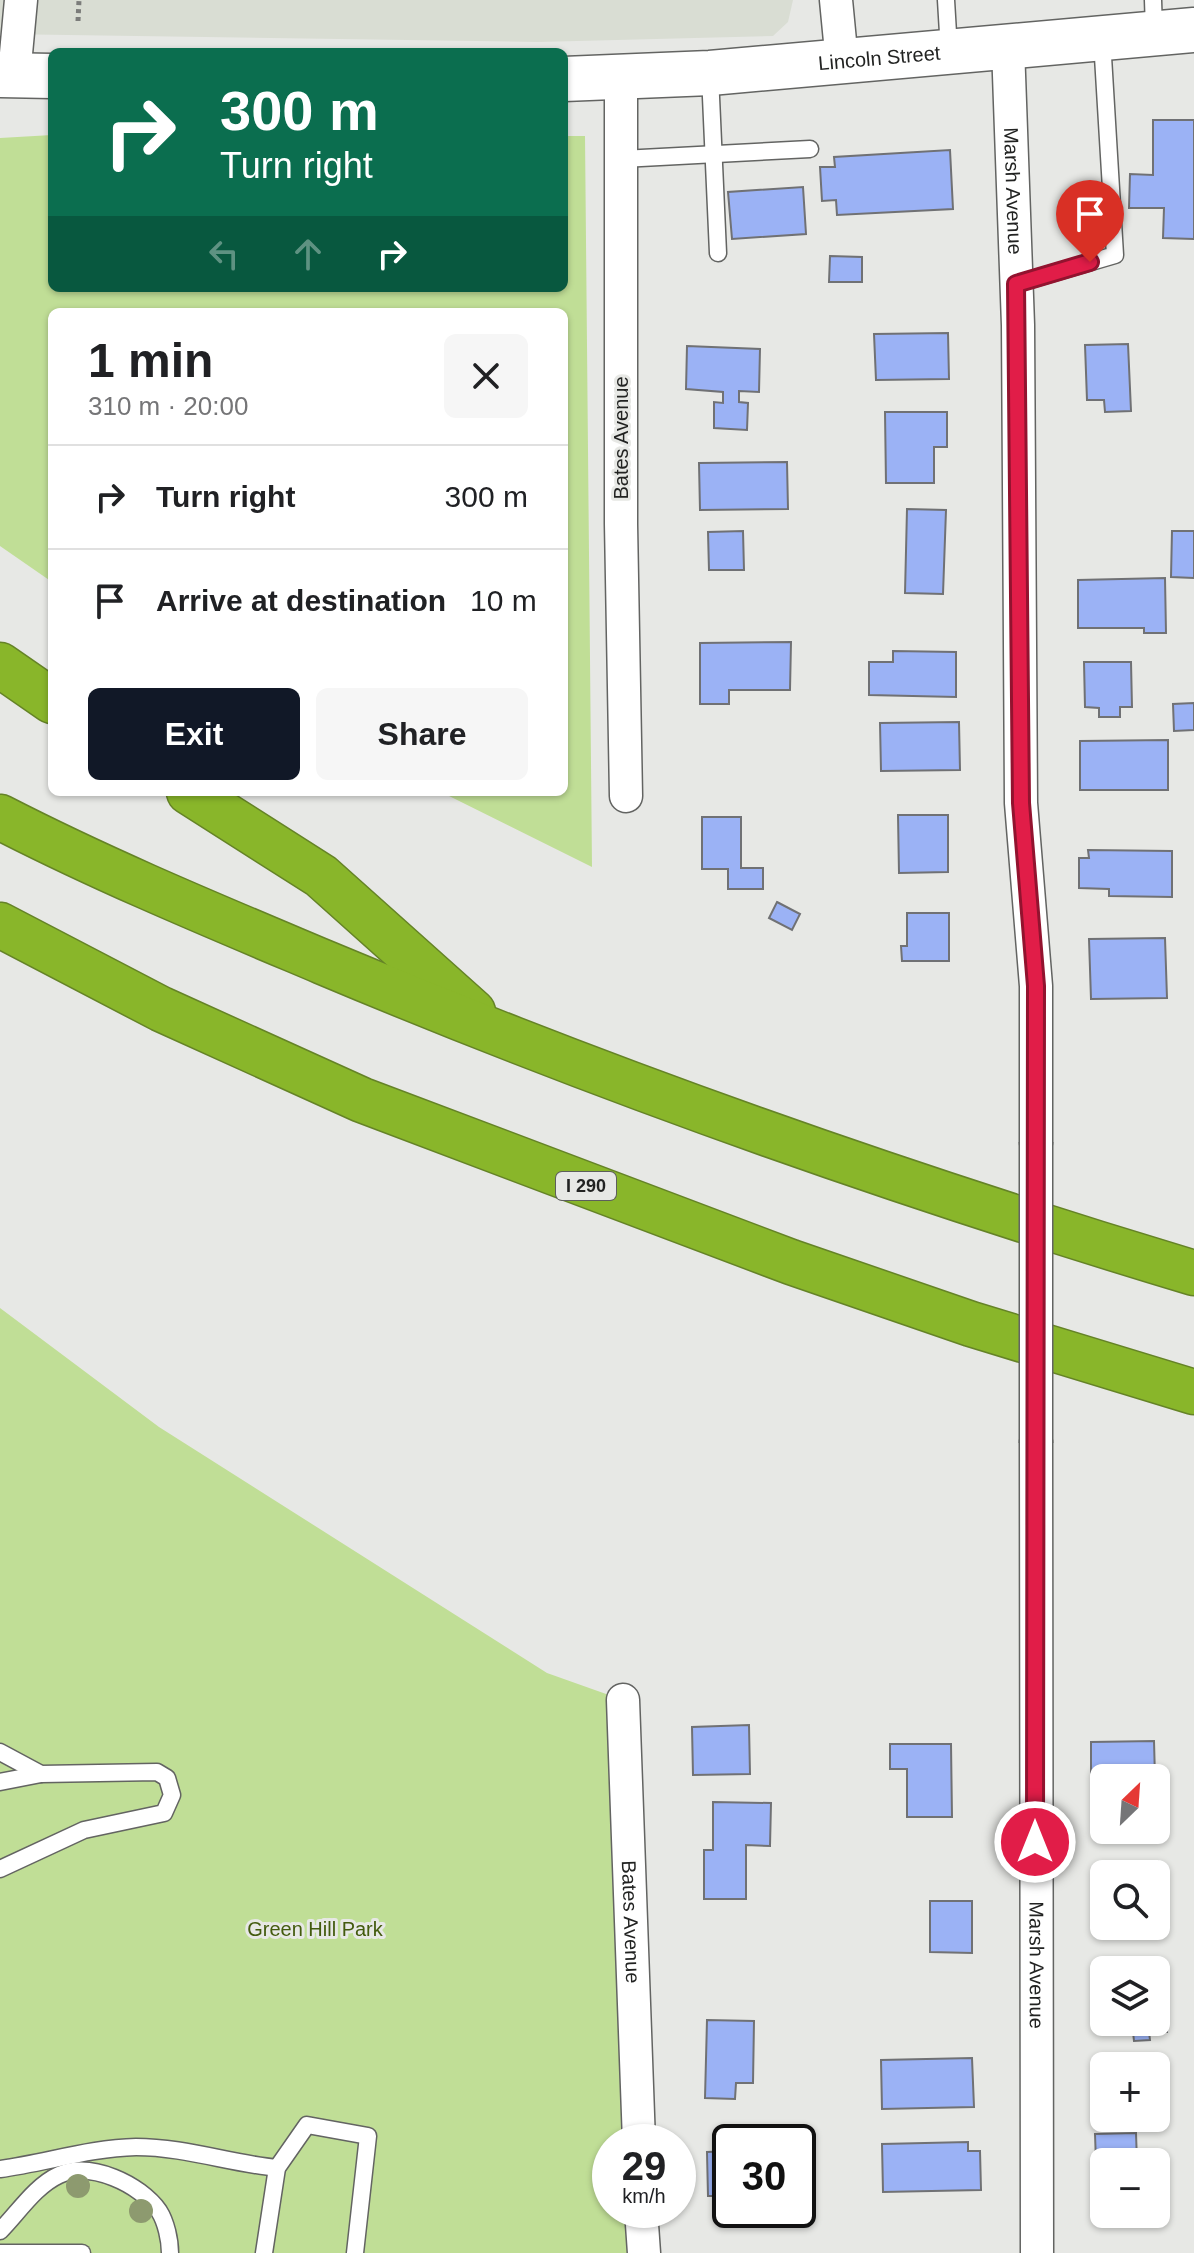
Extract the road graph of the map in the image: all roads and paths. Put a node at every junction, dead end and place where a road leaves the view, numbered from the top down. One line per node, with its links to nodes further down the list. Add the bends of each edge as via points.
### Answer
1 (21, 0): 12 (street)
2 (79, 0): 5 (path)
3 (836, 0): 10 (street)
4 (946, 0): 9 (lane)
5 (78, 21)
6 (1167, 21): 7 (main road, Lincoln Street)
7 (1102, 38): 8 (main road, Lincoln Street); 19 (lane, via 1115,255)
8 (1008, 47): 9 (main road, Lincoln Street); 19 (street, Marsh Avenue)
9 (949, 53): 10 (main road, Lincoln Street)
10 (842, 62): 11 (main road, Lincoln Street)
11 (710, 73): 14 (main road, Lincoln Street); 16 (lane)
12 (22, 75)
13 (568, 79): 14 (main road, Lincoln Street)
14 (621, 79): 17 (street, Bates Avenue)
15 (810, 149): 16 (lane)
16 (714, 154): 17 (lane); 18 (lane)
17 (622, 159): 23 (street, Bates Avenue)
18 (718, 253)
19 (1016, 284): 47 (street, Marsh Avenue, bridge, via 1021,803 1036,986)
20 (0, 665): 21 (highway)
21 (48, 698)
22 (195, 796): 28 (highway, via 321,876)
23 (626, 796)
24 (0, 817): 28 (highway, via 177,900)
25 (0, 925): 27 (highway, I 290)
26 (0, 941): 27 (highway)
27 (161, 1009): 30 (highway, I 290, via 362,1100 791,1262)
28 (496, 1032): 29 (highway, via 757,1133)
29 (1194, 1273)
30 (1194, 1392)
31 (623, 1700): 36 (street, Bates Avenue)
32 (0, 1752): 33 (lane)
33 (41, 1774): 34 (lane); 35 (lane, via 157,1772 167,1778 172,1795 164,1813 84,1830)
34 (0, 1782)
35 (0, 1869)
36 (638, 2124)
37 (277, 2168): 38 (lane, via 180,2149 132,2147); 44 (lane); 45 (lane, via 307,2125 368,2136)
38 (0, 2169)
39 (642, 2228): 46 (street)
40 (0, 2231): 43 (lane, via 43,2185 81,2170 129,2185 149,2200 164,2220)
41 (0, 2253): 42 (lane)
42 (82, 2253)
43 (170, 2253)
44 (264, 2253)
45 (355, 2253)
46 (644, 2253)
47 (1037, 2253)

